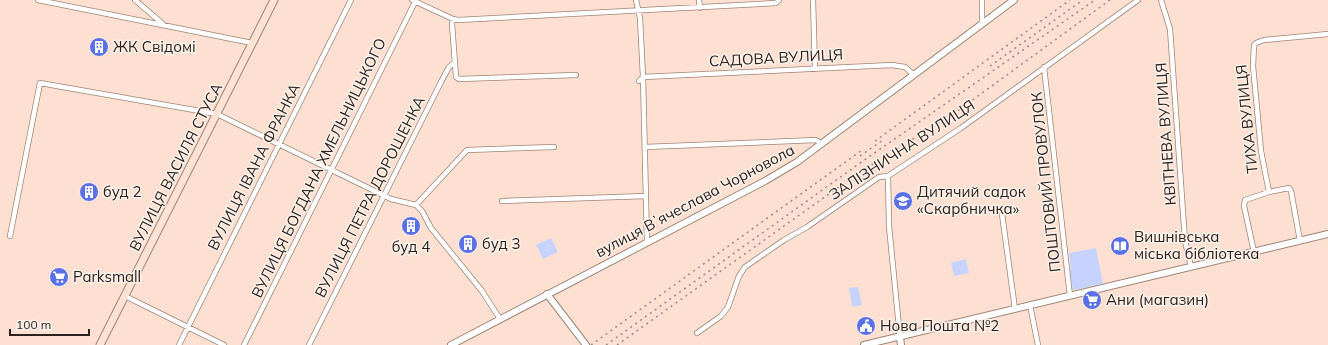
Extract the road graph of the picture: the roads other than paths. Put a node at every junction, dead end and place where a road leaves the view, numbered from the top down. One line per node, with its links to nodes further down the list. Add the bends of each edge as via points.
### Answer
1 (38, 0): 18 (street)
2 (136, 0): 18 (street)
3 (274, 0): 20 (main road, ВУЛИЦЯ ВАСИЛЯ СТУСА)
4 (351, 0): 29 (street, ВУЛИЦЯ ІВАНА ФРАНКА)
5 (636, 0): 15 (street)
6 (700, 0): 14 (street)
7 (813, 0): 23 (street)
8 (982, 0): 17 (street)
9 (1014, 0): 17 (street, вулиця Вʼячеслава Чорновола)
10 (1138, 0): 22 (street, ЗАЛІЗНИЧНА ВУЛИЦЯ)
11 (1161, 0): 46 (street, КВІТНЕВА ВУЛИЦЯ, via 1170,29 1185,241)
12 (413, 1): 16 (street); 33 (street, ВУЛИЦЯ БОГДАНА ХМЕЛЬНИЦЬКОГО)
13 (778, 2): 14 (street)
14 (700, 8): 15 (street)
15 (638, 11): 16 (street); 26 (street)
16 (453, 19): 21 (street)
17 (982, 24): 25 (street, вулиця Вʼячеслава Чорновола)
18 (164, 25): 20 (street)
19 (1328, 34): 35 (street, ТИХА ВУЛИЦЯ, via 1264,40 1254,45 1253,66 1261,151)
20 (252, 43): 28 (main road, ВУЛИЦЯ ВАСИЛЯ СТУСА)
21 (454, 63): 24 (street, via 456,77 464,80); 36 (street, ВУЛИЦЯ ПЕТРА ДОРОШЕНКА, via 449,67)
22 (1044, 67): 34 (street, ЗАЛІЗНИЧНА ВУЛИЦЯ, via 961,128); 49 (street, ПОШТОВИЙ ПРОВУЛОК)
23 (815, 69): 25 (street, САДОВА ВУЛИЦЯ, via 892,65 905,67); 26 (street, САДОВА ВУЛИЦЯ)
24 (576, 75)
25 (914, 75): 30 (street, вулиця Вʼячеслава Чорновола)
26 (643, 77): 27 (street); 32 (street)
27 (638, 81)
28 (217, 114): 29 (street); 42 (street, via 40,83); 48 (main road, ВУЛИЦЯ ВАСИЛЯ СТУСА)
29 (280, 144): 33 (street); 53 (street, ВУЛИЦЯ ІВАНА ФРАНКА)
30 (822, 144): 32 (street, via 816,140); 44 (street, вулиця Вʼячеслава Чорновола, via 765,181)
31 (554, 147): 39 (street, via 467,150)
32 (645, 147): 37 (street)
33 (331, 168): 36 (street); 59 (street, ВУЛИЦЯ БОГДАНА ХМЕЛЬНИЦЬКОГО)
34 (888, 176): 54 (street, ЗАЛІЗНИЧНА ВУЛИЦЯ, via 879,178 745,267 739,276 728,307 721,316); 55 (street, via 890,233)
35 (1269, 192): 43 (street, ТИХА ВУЛИЦЯ, via 1289,188 1291,191); 45 (street, via 1245,200 1244,206)
36 (383, 195): 39 (street); 60 (street, ВУЛИЦЯ ПЕТРА ДОРОШЕНКА)
37 (646, 196): 38 (street); 44 (street)
38 (502, 201)
39 (416, 206): 52 (street, via 482,291)
40 (1002, 214): 51 (street)
41 (1328, 234): 43 (street)
42 (10, 236)
43 (1300, 241): 45 (street)
44 (648, 242): 47 (street, вулиця Вʼячеслава Чорновола)
45 (1254, 252): 46 (street)
46 (1190, 267): 49 (street)
47 (547, 294): 52 (street, вулиця Вʼячеслава Чорновола); 62 (street)
48 (125, 296): 53 (street); 56 (main road, ВУЛИЦЯ ВАСИЛЯ СТУСА)
49 (1070, 296): 50 (street)
50 (1030, 305): 51 (street); 65 (street)
51 (1015, 309): 55 (street)
52 (500, 319): 61 (street, вулиця Вʼячеслава Чорновола)
53 (188, 327): 57 (street, ВУЛИЦЯ ІВАНА ФРАНКА); 58 (street)
54 (697, 332)
55 (900, 337): 63 (street); 64 (street)
56 (100, 345)
57 (179, 345)
58 (224, 345)
59 (244, 345)
60 (310, 345)
61 (451, 345)
62 (586, 345)
63 (864, 345)
64 (901, 345)
65 (1038, 345)

